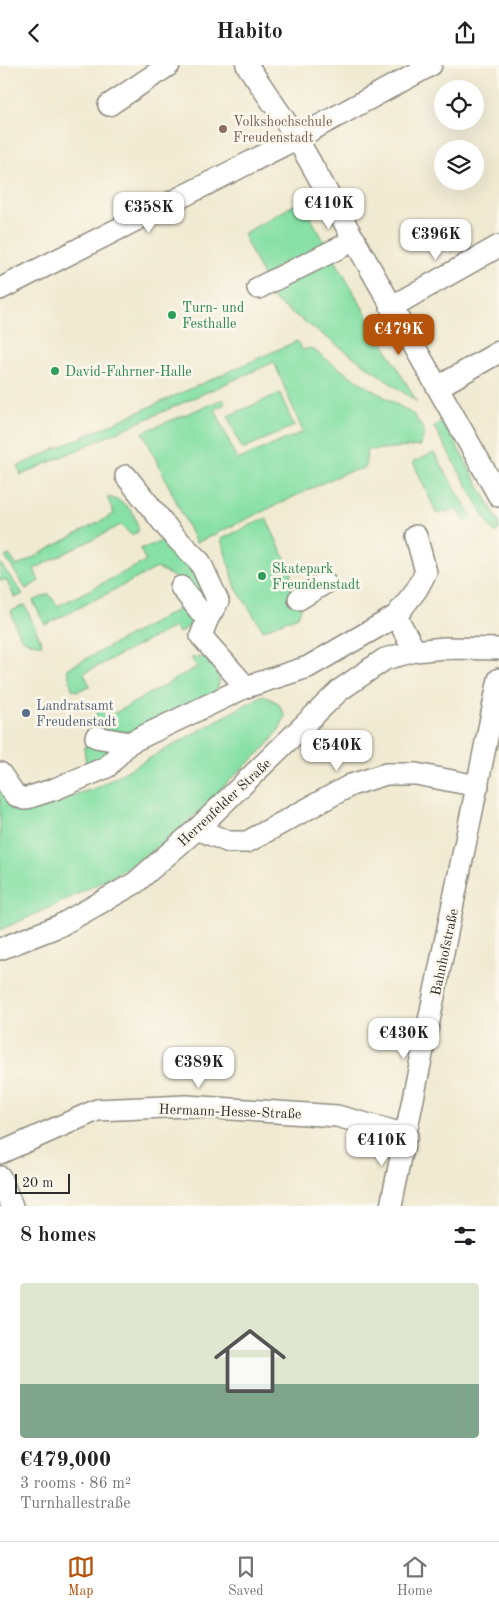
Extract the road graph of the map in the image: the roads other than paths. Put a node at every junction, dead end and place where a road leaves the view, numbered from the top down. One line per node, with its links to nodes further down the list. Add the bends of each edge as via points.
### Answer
1 (169, 65): 4 (street)
2 (247, 65): 5 (street)
3 (431, 65): 5 (street)
4 (109, 105)
5 (296, 137): 6 (street); 9 (street)
6 (355, 240): 8 (street); 10 (street)
7 (499, 246): 10 (street)
8 (258, 288)
9 (0, 289)
10 (392, 307): 12 (street)
11 (499, 352): 12 (street)
12 (438, 387): 14 (street)
13 (126, 477): 20 (street, via 173,535 200,562 218,601)
14 (499, 496)
15 (416, 536): 19 (street, via 426,572)
16 (325, 583): 18 (street)
17 (181, 587): 20 (street)
18 (299, 599)
19 (396, 615): 22 (street); 24 (street, via 308,667)
20 (207, 620): 24 (street, via 202,636)
21 (499, 649): 22 (street, Herrenfelder Straße)
22 (416, 651): 29 (street, Herrenfelder Straße, via 384,659 340,690)
23 (499, 679): 28 (street, Bahnhofstraße)
24 (246, 687): 26 (street)
25 (96, 737): 26 (street)
26 (129, 743): 27 (street, via 107,767 24,799 15,795)
27 (0, 773)
28 (478, 786): 29 (street, via 416,774 386,774 351,785 246,841 229,842); 31 (street, Bahnhofstraße)
29 (198, 829): 30 (street, Herrenfelder Straße, via 135,883 59,926)
30 (0, 949)
31 (407, 1135): 32 (street, Hermann-Hesse-Straße, via 337,1116 186,1107 97,1110); 35 (street, Bahnhofstraße)
32 (0, 1153)
33 (0, 1177): 34 (street)
34 (12, 1206)
35 (391, 1206)

